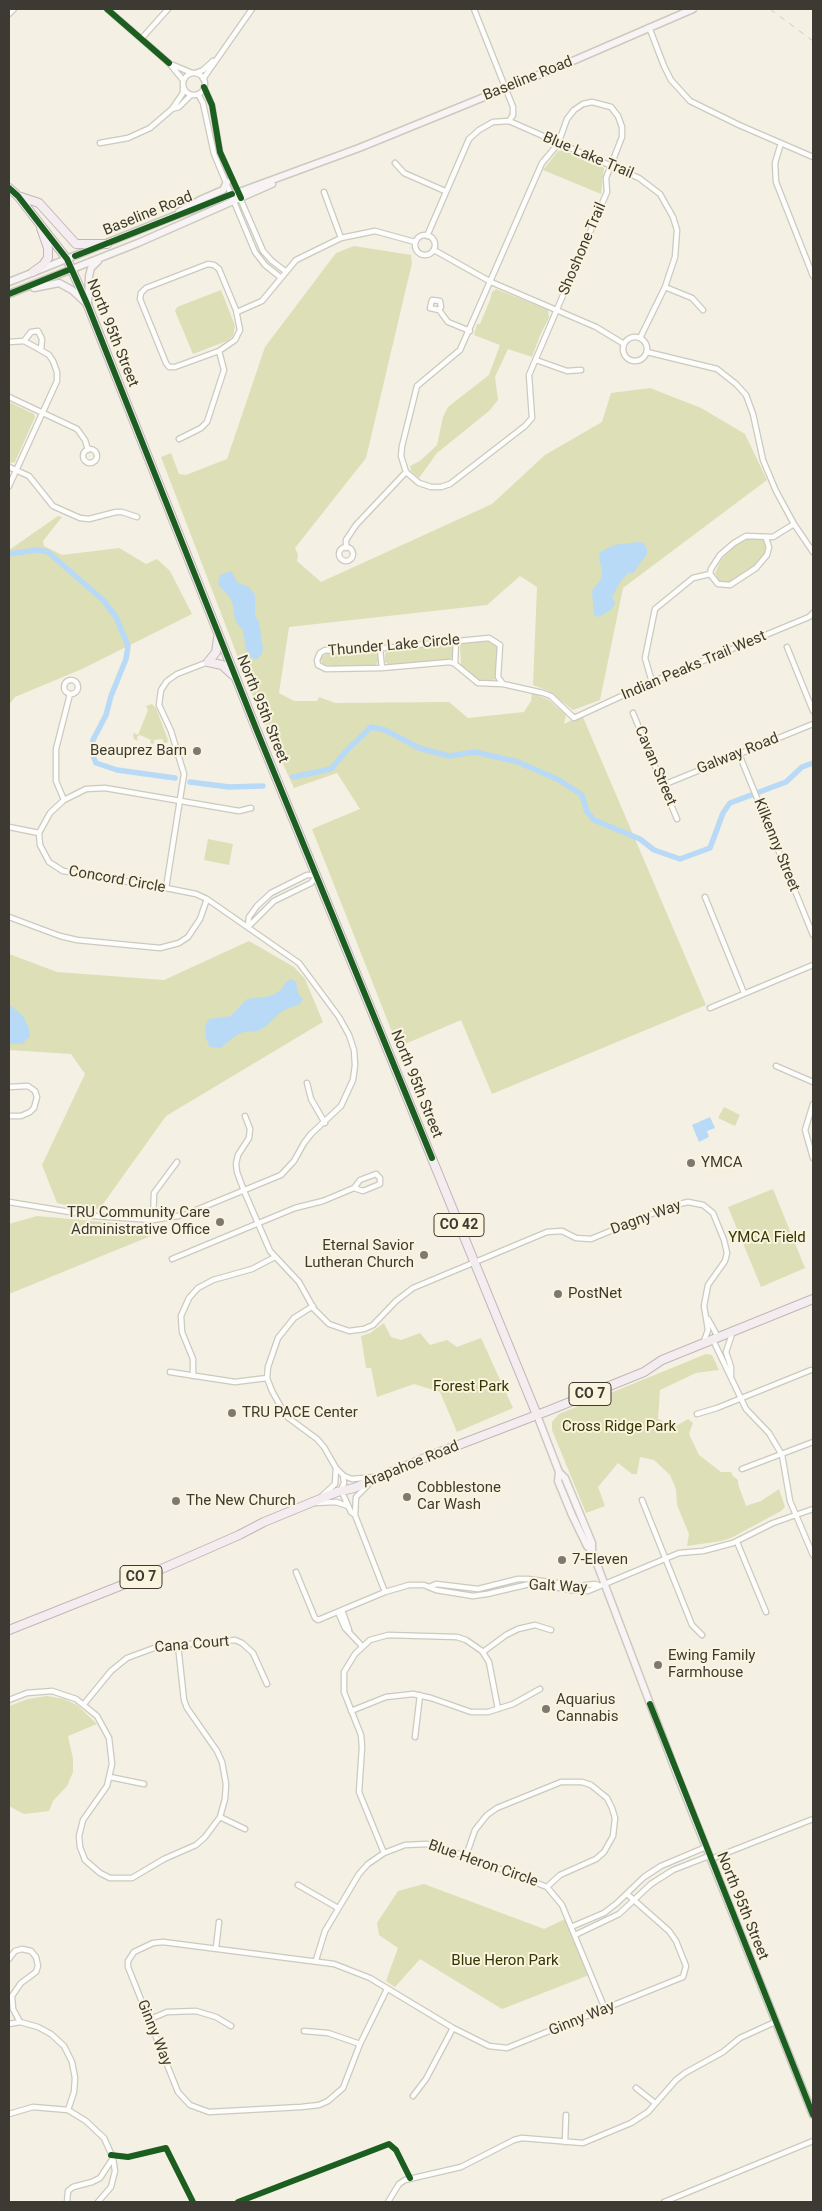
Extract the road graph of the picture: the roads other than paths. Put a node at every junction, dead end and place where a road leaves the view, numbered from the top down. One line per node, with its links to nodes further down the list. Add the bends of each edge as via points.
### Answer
1 (14, 9): 7 (street)
2 (107, 9): 9 (street)
3 (168, 9): 9 (street)
4 (252, 9): 10 (street)
5 (474, 9): 17 (street)
6 (693, 9): 8 (main road, Baseline Road)
7 (9, 14)
8 (649, 27): 17 (main road, Baseline Road); 23 (street, via 671,80 685,96 699,106)
9 (142, 38): 11 (street)
10 (216, 59): 12 (street); 13 (street)
11 (169, 63): 12 (street); 14 (street)
12 (194, 73): 13 (street); 14 (street)
13 (203, 78): 15 (street)
14 (183, 80): 16 (street)
15 (204, 87): 18 (street); 32 (street, via 212,105 220,152)
16 (183, 88): 19 (street); 20 (street)
17 (505, 88): 21 (street, via 513,106); 32 (main road, Baseline Road)
18 (198, 94): 19 (street); 28 (street, via 203,103 214,154)
19 (190, 95): 20 (street)
20 (172, 109): 22 (street, via 150,128 128,138)
21 (509, 121): 24 (street, Blue Lake Trail); 30 (street, via 493,122 478,130 469,140)
22 (100, 143)
23 (781, 143): 25 (street); 47 (street, via 775,163 776,182)
24 (558, 144): 27 (street, Blue Lake Trail); 27 (street, Shoshone Trail, via 567,119 574,110 592,102 611,107 618,116 622,137); 50 (street, Shoshone Trail, via 533,180)
25 (813, 156)
26 (395, 163): 30 (street, via 404,173)
27 (610, 166): 51 (street, Blue Lake Trail, via 651,186 660,194 673,217 677,230 675,257); 55 (street, Shoshone Trail, via 606,178 607,192)
28 (227, 182): 32 (street); 35 (main road, via 223,190)
29 (9, 188): 33 (main road, CO 42)
30 (446, 190): 37 (street)
31 (324, 192): 38 (street)
32 (237, 195): 34 (main road, Baseline Road); 35 (main road, Baseline Road); 45 (street, via 263,251)
33 (18, 196): 36 (main road, CO 42); 40 (main road, via 39,203 76,244)
34 (234, 202): 42 (main road, Baseline Road); 48 (street, via 255,252)
35 (174, 216): 40 (main road, Baseline Road)
36 (38, 221): 43 (main road, CO 42); 46 (main road, via 48,248 48,258)
37 (427, 236): 39 (street, via 421,236); 41 (street, via 434,241)
38 (341, 238): 39 (street, via 375,231); 45 (street, via 302,256)
39 (415, 242): 41 (street, via 420,255 429,255)
40 (107, 244): 43 (main road, Baseline Road)
41 (434, 250): 50 (street)
42 (103, 258): 44 (main road, Baseline Road); 53 (main road, via 90,271)
43 (67, 259): 44 (main road, CO 42); 46 (main road, Baseline Road)
44 (71, 270): 52 (main road, Baseline Road); 53 (main road, North 95th Street / CO 42)
45 (285, 270): 48 (street)
46 (34, 272): 49 (main road, Baseline Road)
47 (813, 276)
48 (280, 277): 57 (street, via 262,301)
49 (9, 282)
50 (491, 282): 55 (street); 58 (street, Shoshone Trail)
51 (665, 287): 56 (street, via 692,298); 59 (street, Blue Lake Trail)
52 (10, 294): 53 (main road, via 59,283 72,290)
53 (88, 306): 85 (main road, North 95th Street / CO 42)
54 (439, 310): 58 (street, via 448,322)
55 (557, 310): 62 (street); 66 (street, Shoshone Trail)
56 (703, 310)
57 (237, 312): 64 (street, via 240,330 235,340); 64 (street, via 219,269 214,265 208,264 146,288 141,293 140,299 170,367)
58 (470, 331): 74 (street, Shoshone Trail, via 460,350 417,386 402,446 401,456)
59 (640, 338): 62 (street, via 631,338); 65 (street, via 646,344)
60 (24, 341): 61 (street); 63 (street); 63 (street, via 31,332 38,331 42,339)
61 (9, 342)
62 (624, 344): 65 (street, via 624,353 633,361 643,359)
63 (41, 350): 69 (street, via 53,361 57,372 57,381)
64 (219, 351): 70 (street, via 224,370 207,422)
65 (647, 352): 77 (street, via 716,369 746,395 763,460)
66 (536, 360): 67 (street, via 567,372); 74 (street, Shoshone Trail, via 529,375 532,418 526,426 450,484 430,487 419,484)
67 (581, 370)
68 (9, 397): 69 (street)
69 (43, 413): 71 (street, via 77,429); 73 (street)
70 (179, 439)
71 (88, 450)
72 (9, 466): 73 (street)
73 (16, 470): 75 (street); 76 (street, via 29,476 53,506 80,518 90,519 116,512)
74 (406, 472): 81 (street, via 356,525 346,540)
75 (9, 486)
76 (137, 517)
77 (794, 524): 78 (street); 82 (street)
78 (774, 537): 79 (street); 80 (street)
79 (766, 538): 80 (street); 83 (street, via 746,536 734,543 720,555)
80 (769, 547): 83 (street, via 767,555 756,568 730,585 718,584)
81 (346, 548)
82 (813, 552)
83 (710, 574): 94 (street, via 693,578 655,610 645,658)
84 (813, 613): 94 (street, Indian Peaks Trail West)
85 (218, 634): 89 (main road, via 216,652); 93 (main road, North 95th Street / CO 42)
86 (456, 640): 88 (street, Thunder Lake Circle); 90 (street); 92 (street, Thunder Lake Circle, via 488,638 497,642 500,648)
87 (788, 647): 98 (street)
88 (380, 649): 91 (street); 91 (street, Thunder Lake Circle, via 325,650 317,660 318,665 326,669)
89 (208, 662): 93 (main road, via 222,665); 104 (street, via 177,674 161,690 159,705 184,774)
90 (455, 664): 91 (street, Thunder Lake Circle, via 444,662); 95 (street, Thunder Lake Circle)
91 (382, 668)
92 (498, 677): 95 (street); 96 (street)
93 (236, 678): 109 (main road, North 95th Street / CO 42)
94 (652, 682): 96 (street, Indian Peaks Trail West, via 574,718 551,696)
95 (482, 684): 96 (street)
96 (503, 684)
97 (70, 694): 103 (street, via 56,749 56,782)
98 (813, 711)
99 (633, 713): 102 (street, Cavan Street)
100 (813, 724): 101 (street, Galway Road)
101 (739, 754): 102 (street, Galway Road); 115 (street, Kilkenny Street)
102 (663, 785): 106 (street, Cavan Street)
103 (64, 800): 104 (street, via 73,793 96,788); 108 (street, via 50,813)
104 (180, 802): 105 (street, via 239,811); 110 (street)
105 (251, 808)
106 (677, 819)
107 (9, 828): 108 (street)
108 (39, 833): 110 (street, Concord Circle, via 44,855 55,868)
109 (318, 876): 114 (street, via 311,883 274,901); 114 (street, via 308,875 271,893 249,917); 136 (main road, North 95th Street / CO 42)
110 (166, 888): 112 (street, Concord Circle)
111 (705, 897): 117 (street)
112 (207, 899): 113 (street, via 200,920 188,937 180,943 160,948 77,940); 114 (street, Concord Circle)
113 (9, 917)
114 (248, 927): 126 (street, Concord Circle, via 299,962 344,1025 354,1050 353,1080 341,1106)
115 (813, 936)
116 (813, 965): 117 (street)
117 (744, 993): 118 (street)
118 (710, 1008)
119 (776, 1066): 120 (street)
120 (813, 1082)
121 (307, 1083): 126 (street, via 311,1099)
122 (9, 1087): 124 (street, via 32,1088 37,1101 30,1112)
123 (813, 1104): 127 (street, via 805,1130)
124 (9, 1116)
125 (245, 1116): 130 (street, Dagny Way, via 250,1132 236,1164)
126 (325, 1123): 130 (street, via 304,1142 281,1176)
127 (813, 1158)
128 (177, 1162): 132 (street, via 154,1193)
129 (354, 1188): 129 (street, via 362,1191 376,1186 380,1184 380,1178 376,1174 365,1178); 133 (street)
130 (244, 1191): 132 (street, via 184,1215); 133 (street, Dagny Way)
131 (9, 1202): 132 (street, via 94,1216)
132 (152, 1220)
133 (258, 1223): 134 (street, Dagny Way); 135 (street)
134 (275, 1258): 138 (street, Dagny Way, via 299,1282); 146 (street, via 252,1269 213,1280 198,1288 189,1298 181,1316 182,1332 193,1359)
135 (172, 1259)
136 (474, 1262): 138 (street, Dagny Way, via 413,1288 373,1325 364,1329 349,1331 339,1328 320,1317); 139 (street, Dagny Way, via 547,1232 562,1231 576,1238 591,1239 679,1203 695,1203 713,1213 727,1253 708,1285 704,1306); 150 (main road, North 95th Street / CO 42)
137 (813, 1299): 140 (main road, Arapahoe Road / CO 7)
138 (313, 1306): 147 (street, via 294,1318 278,1338 271,1352)
139 (706, 1315): 141 (street); 142 (street, Dagny Way, via 708,1330)
140 (733, 1332): 141 (main road, Arapahoe Road / CO 7); 145 (street, via 726,1352)
141 (716, 1339): 142 (main road, Arapahoe Road / CO 7); 145 (street, via 725,1368)
142 (703, 1344): 150 (main road, Arapahoe Road / CO 7, via 662,1360 644,1372)
143 (811, 1370): 148 (street)
144 (170, 1372): 146 (street)
145 (731, 1375): 148 (street)
146 (193, 1376): 147 (street, via 235,1382)
147 (268, 1378): 153 (street, via 286,1416 316,1438)
148 (741, 1399): 149 (street); 152 (street, via 769,1433)
149 (697, 1414)
150 (537, 1415): 156 (main road, Arapahoe Road / CO 7); 168 (main road, North 95th Street, via 558,1472 558,1481 592,1551)
151 (813, 1442): 152 (street)
152 (782, 1455): 154 (street); 163 (street, via 786,1490)
153 (336, 1468): 155 (street); 159 (street, via 335,1484)
154 (742, 1469)
155 (342, 1474): 156 (street, via 352,1479); 157 (street, via 344,1483)
156 (382, 1476): 157 (main road, Arapahoe Road / CO 7); 162 (street, via 358,1495 354,1504)
157 (341, 1490): 159 (main road, Arapahoe Road / CO 7); 160 (street)
158 (642, 1500): 166 (street)
159 (310, 1503): 160 (street, via 336,1502); 172 (main road, Arapahoe Road / CO 7, via 150,1574)
160 (349, 1506): 162 (street)
161 (813, 1509): 163 (street)
162 (355, 1514): 169 (street)
163 (796, 1514): 164 (street); 165 (street)
164 (736, 1542): 166 (street, via 703,1551 682,1552); 171 (street)
165 (813, 1555)
166 (665, 1559): 168 (street); 174 (street, via 692,1625)
167 (296, 1572): 170 (street, Galt Way, via 316,1620)
168 (601, 1584): 169 (street, Galt Way, via 579,1586 528,1578 478,1589 436,1584 429,1587 409,1585); 191 (main road, North 95th Street)
169 (385, 1592): 170 (street, Galt Way)
170 (340, 1611): 176 (street)
171 (766, 1612)
172 (9, 1630)
173 (551, 1630): 177 (street, via 535,1625 518,1629)
174 (702, 1635)
175 (178, 1645): 178 (street, Cana Court, via 235,1640 242,1643 253,1653); 182 (street, Cana Court, via 154,1648 127,1658 111,1671); 188 (street, via 184,1700 217,1751 225,1773 225,1799)
176 (362, 1646): 177 (street, via 388,1635 456,1637 474,1644); 184 (street, via 344,1672 344,1692)
177 (483, 1652): 183 (street, via 492,1671)
178 (267, 1684)
179 (540, 1689): 183 (street)
180 (420, 1695): 183 (street, via 478,1713); 184 (street, via 386,1697); 185 (street)
181 (9, 1700): 182 (street, via 26,1693 52,1691)
182 (84, 1704): 186 (street, via 97,1716 108,1738 112,1758)
183 (498, 1709)
184 (351, 1711): 192 (street, via 361,1735 359,1792)
185 (415, 1737)
186 (110, 1777): 187 (street); 188 (street, via 101,1797 84,1820 79,1836 85,1860 110,1878 132,1878 196,1845)
187 (144, 1784)
188 (220, 1817): 190 (street)
189 (813, 1819): 194 (street)
190 (245, 1829)
191 (706, 1847): 194 (main road, North 95th Street); 197 (street, via 661,1866)
192 (384, 1853): 193 (street, Blue Heron Circle, via 405,1845 427,1844); 199 (street, Blue Heron Circle, via 359,1874)
193 (466, 1856): 196 (street, Blue Heron Circle); 196 (street, via 475,1830 497,1808 562,1782 591,1785 607,1798 612,1808 615,1828 611,1841 596,1859 560,1875)
194 (710, 1858): 198 (street, via 673,1870 651,1884); 210 (main road, North 95th Street)
195 (298, 1885): 199 (street)
196 (547, 1887): 201 (street, Blue Heron Circle, via 562,1905)
197 (627, 1894): 198 (street, Ginny Way); 201 (street, via 604,1913)
198 (636, 1900): 202 (street, via 608,1921); 207 (street, Ginny Way, via 669,1931 686,1972 679,1980)
199 (338, 1908): 205 (street, Blue Heron Circle, via 325,1930)
200 (219, 1922): 203 (street)
201 (572, 1927): 202 (street, Blue Heron Circle)
202 (575, 1935): 207 (street, Blue Heron Circle)
203 (216, 1948): 205 (street, Ginny Way); 208 (street, Ginny Way, via 163,1942 142,1947 130,1955 128,1967)
204 (9, 1959): 209 (street, via 14,1951 31,1951 38,1966 12,1996 13,2009)
205 (316, 1960): 206 (street, Ginny Way, via 352,1970)
206 (388, 1989): 213 (street, Ginny Way); 215 (street, Ginny Way)
207 (605, 2009): 213 (street, Ginny Way, via 507,2048 489,2046)
208 (148, 2020): 212 (street, via 166,2012 196,2011 216,2017); 215 (street, Ginny Way, via 178,2092 190,2105 210,2112 301,2107 328,2101 343,2088)
209 (20, 2022): 211 (street); 219 (street, via 52,2034 64,2046 72,2062 74,2078 74,2092)
210 (775, 2022): 218 (street, via 745,2035 723,2052 685,2073); 222 (main road, North 95th Street)
211 (9, 2024)
212 (230, 2026)
213 (453, 2028): 217 (street, via 426,2079)
214 (304, 2031): 215 (street, via 328,2034)
215 (360, 2044)
216 (636, 2088): 218 (street)
217 (413, 2096)
218 (656, 2102): 224 (street, via 643,2116 590,2141)
219 (68, 2110): 220 (street, via 33,2106); 225 (street, via 104,2138)
220 (9, 2114)
221 (566, 2115): 224 (street)
222 (813, 2115)
223 (813, 2141): 229 (street)
224 (565, 2142): 228 (street, via 514,2140 461,2167 405,2180)
225 (113, 2158): 226 (street, via 100,2178 68,2190); 227 (street, via 115,2171 111,2187)
226 (67, 2202)
227 (98, 2202)
228 (388, 2202)
229 (664, 2202)

